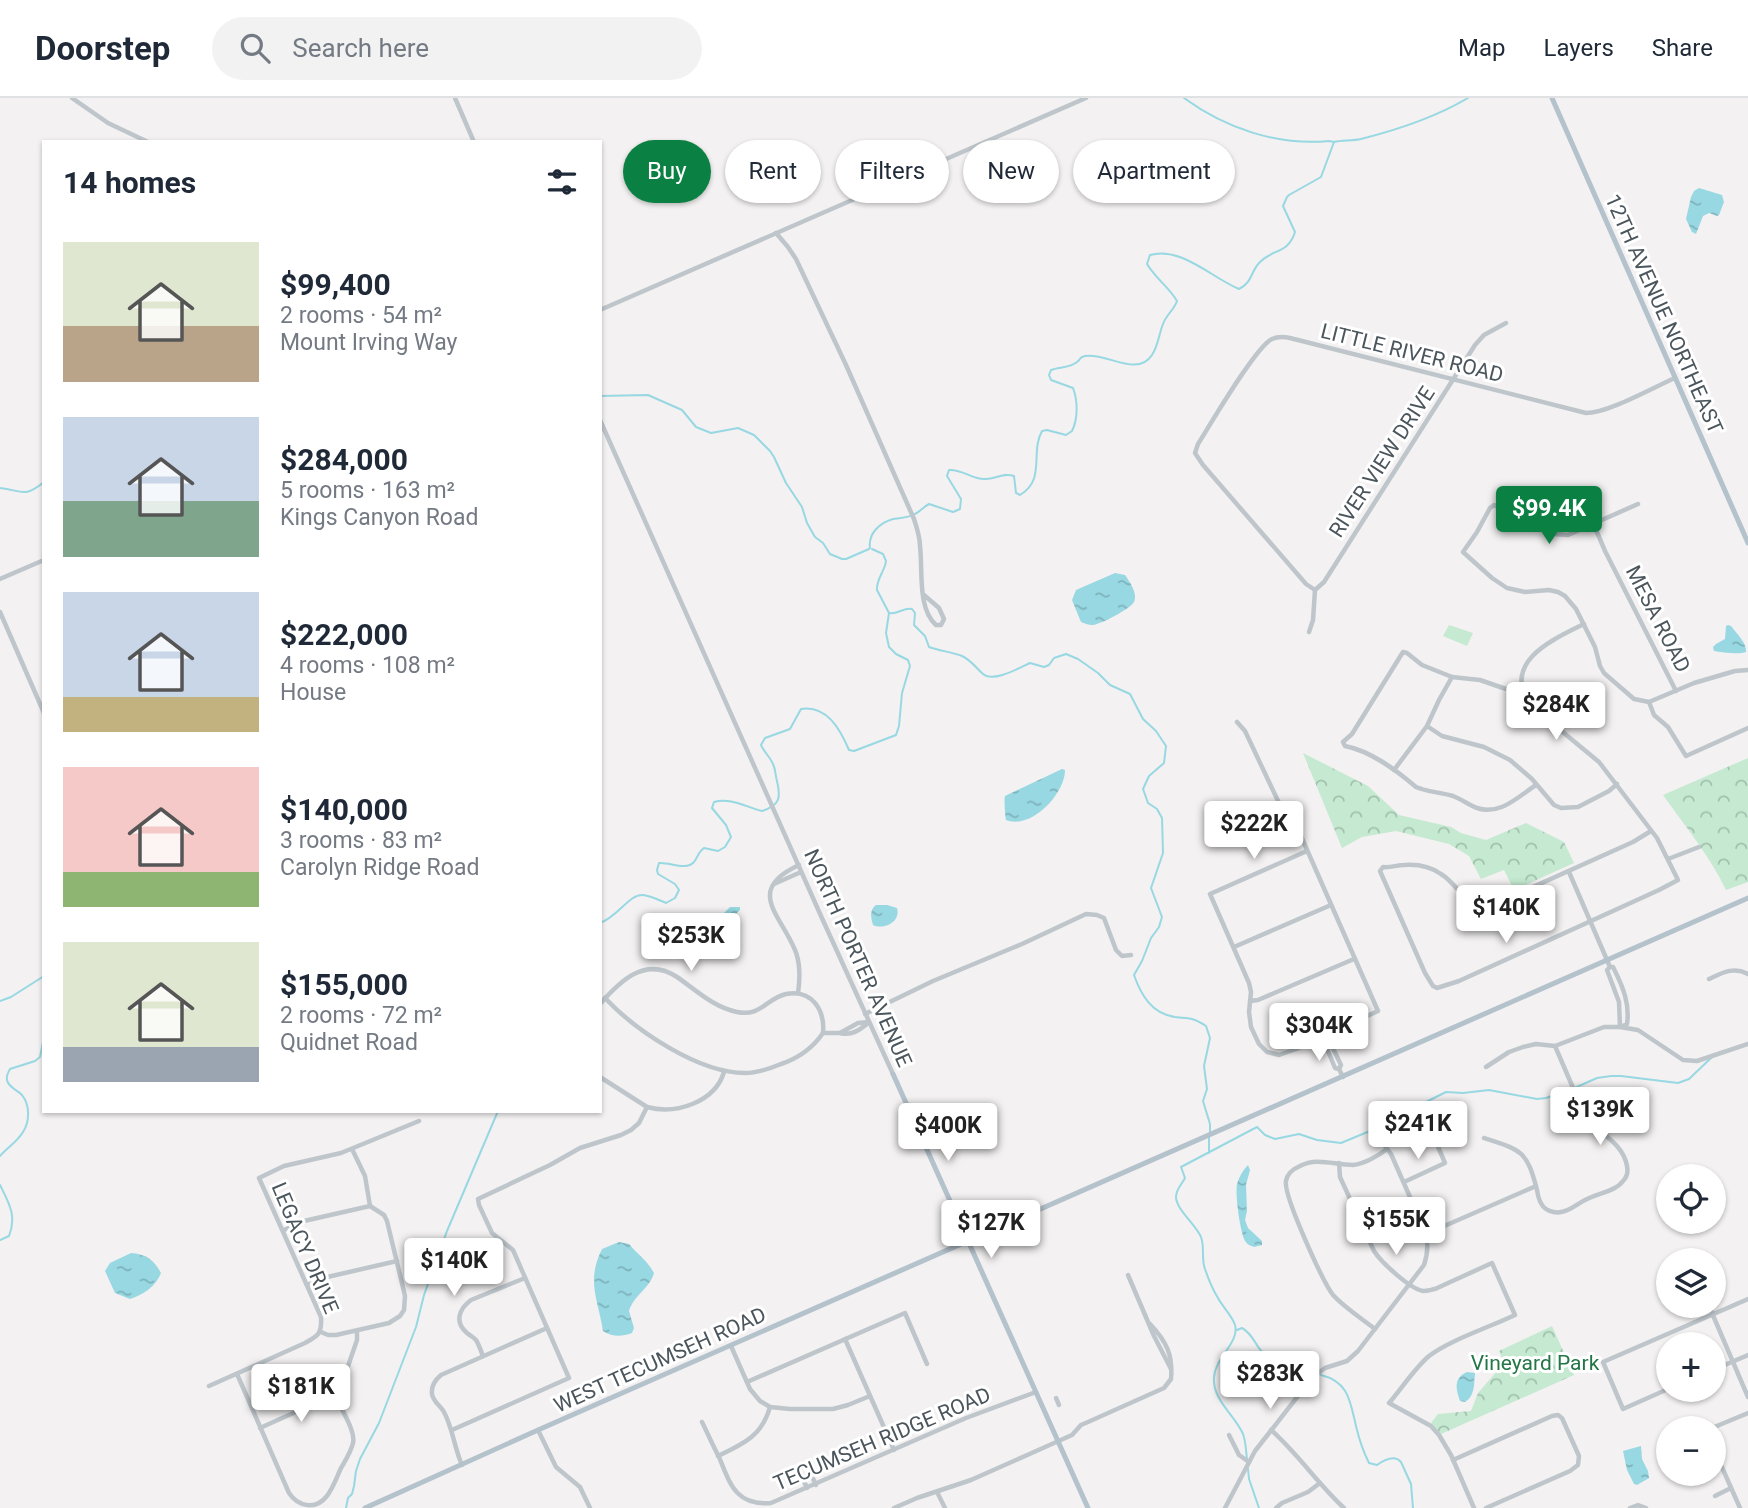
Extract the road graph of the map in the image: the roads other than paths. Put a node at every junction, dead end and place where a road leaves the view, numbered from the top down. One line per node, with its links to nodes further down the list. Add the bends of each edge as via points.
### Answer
1 (72, 98): 5 (street)
2 (455, 98): 6 (street)
3 (1086, 98): 7 (street)
4 (1552, 98): 10 (main road, 12TH AVENUE NORTHEAST)
5 (144, 140)
6 (473, 140)
7 (776, 233): 8 (street); 19 (street, via 796,259 914,519)
8 (602, 309)
9 (1506, 323): 11 (street, RIVER VIEW DRIVE, via 1479,340)
10 (1675, 378): 11 (street, LITTLE RIVER ROAD, via 1588,413); 15 (main road, 12TH AVENUE NORTHEAST)
11 (1453, 380): 18 (street, RIVER VIEW DRIVE); 18 (street, LITTLE RIVER ROAD, via 1284,337 1261,347 1195,453)
12 (602, 425): 39 (street, NORTH PORTER AVENUE)
13 (1638, 504): 14 (street)
14 (1594, 525): 21 (street, via 1559,536 1494,505 1463,550 1507,588 1549,590 1565,596); 26 (street, MESA ROAD)
15 (1748, 543)
16 (42, 561): 17 (street)
17 (0, 579)
18 (1315, 590): 22 (street)
19 (923, 594): 19 (street, via 929,617 941,625 941,611)
20 (0, 612): 28 (street)
21 (1584, 624): 25 (street, via 1533,654 1526,663); 27 (street, via 1604,673 1634,699)
22 (1309, 632)
23 (1748, 670): 26 (street)
24 (1452, 677): 25 (street); 30 (street); 32 (street, via 1401,653 1344,739 1345,746)
25 (1521, 688): 33 (street, via 1530,705 1589,752)
26 (1676, 691): 27 (street)
27 (1649, 702): 31 (street, via 1686,756)
28 (42, 708)
29 (1237, 722): 37 (street)
30 (1427, 726): 32 (street); 34 (street, via 1443,736 1497,753 1520,767)
31 (1748, 727)
32 (1394, 770): 34 (street, via 1422,790 1486,810 1501,807)
33 (1617, 784): 34 (street, via 1569,808 1554,805); 35 (street)
34 (1536, 785)
35 (1651, 831): 38 (street); 41 (street)
36 (1699, 847): 38 (street)
37 (1307, 851): 44 (street); 46 (street, via 1210,894)
38 (1668, 859): 45 (street, via 1678,880)
39 (799, 865): 40 (street, NORTH PORTER AVENUE); 42 (street, via 776,878)
40 (801, 872): 42 (street); 56 (street, NORTH PORTER AVENUE)
41 (1569, 872): 45 (street); 45 (street, via 1485,906 1466,900 1451,881 1434,870 1413,865 1382,867 1380,871 1435,987 1454,983)
42 (773, 885): 52 (street, via 771,906 796,951)
43 (1748, 898): 49 (main road, WEST TECUMSEH ROAD)
44 (1331, 905): 46 (street); 48 (street)
45 (1590, 921): 49 (street)
46 (1234, 947): 54 (street, via 1249,983)
47 (1131, 955): 56 (street, via 1122,956 1116,950 1104,918 1086,914)
48 (1354, 959): 54 (street); 60 (street, via 1378,1011)
49 (1608, 964): 58 (street); 66 (main road, WEST TECUMSEH ROAD)
50 (1748, 974): 51 (street, via 1730,970)
51 (1709, 979)
52 (798, 993): 53 (street, via 743,1013 699,995 676,976 651,969 627,977); 59 (street, via 819,1007)
53 (606, 998): 55 (street); 64 (street, via 672,1050)
54 (1250, 1001): 60 (street, via 1251,1027 1267,1052 1279,1055)
55 (602, 1002)
56 (865, 1014): 57 (street, NORTH PORTER AVENUE)
57 (869, 1022): 59 (street, via 840,1033); 65 (street, NORTH PORTER AVENUE)
58 (1620, 1027): 61 (street, via 1638,1030 1683,1060 1697,1061); 62 (street, via 1604,1027)
59 (823, 1033): 64 (street, via 812,1047 790,1061 760,1072)
60 (1325, 1038): 66 (street)
61 (1748, 1044)
62 (1555, 1046): 63 (street, via 1523,1047); 77 (street, via 1586,1118 1611,1139 1628,1168 1614,1189 1559,1213 1545,1209)
63 (1486, 1067)
64 (724, 1072): 68 (street, via 716,1090 694,1103 669,1110)
65 (893, 1074): 81 (main road, NORTH PORTER AVENUE)
66 (1343, 1077): 81 (main road, WEST TECUMSEH ROAD)
67 (602, 1078): 68 (street)
68 (647, 1107): 84 (street, via 631,1130 580,1148 478,1199 492,1233 513,1250)
69 (419, 1121): 73 (street)
70 (1373, 1130): 74 (street)
71 (1484, 1138): 77 (street, via 1522,1153)
72 (1436, 1142): 76 (street, via 1446,1163)
73 (352, 1149): 78 (street, via 365,1176); 79 (street, LEGACY DRIVE, via 284,1166 259,1178)
74 (1387, 1149): 75 (street, via 1353,1165); 76 (street)
75 (1339, 1163): 85 (street, via 1340,1177 1374,1251); 92 (street, via 1304,1164 1288,1174 1285,1185 1327,1285)
76 (1404, 1182): 80 (street)
77 (1536, 1186): 80 (street)
78 (370, 1206): 79 (street); 82 (street, via 384,1215)
79 (283, 1230): 86 (street, LEGACY DRIVE)
80 (1426, 1234): 85 (street, via 1425,1260)
81 (969, 1241): 98 (main road, WEST TECUMSEH ROAD); 109 (main road, NORTH PORTER AVENUE)
82 (397, 1261): 86 (street); 94 (street, via 404,1310 389,1324)
83 (1128, 1275): 125 (street, via 1171,1370 1170,1383)
84 (525, 1278): 91 (street); 100 (street, via 471,1300 460,1313 463,1329)
85 (1410, 1284): 92 (street); 128 (street, via 1429,1291 1492,1263 1515,1315 1430,1355 1389,1402 1430,1426)
86 (307, 1285): 93 (street, LEGACY DRIVE, via 321,1317)
87 (1748, 1299): 88 (street)
88 (1726, 1309)
89 (1706, 1318): 95 (street)
90 (1714, 1318): 101 (street)
91 (547, 1328): 100 (street); 121 (street, via 569,1378)
92 (1375, 1329): 105 (street, via 1347,1361)
93 (321, 1332): 94 (street); 106 (street, LEGACY DRIVE)
94 (357, 1332): 113 (street)
95 (1673, 1332)
96 (845, 1339): 103 (street, via 905,1313); 107 (street); 111 (street)
97 (1656, 1339): 110 (street, via 1603,1362 1623,1409)
98 (731, 1346): 107 (street); 122 (main road, WEST TECUMSEH ROAD)
99 (1748, 1355): 101 (street)
100 (484, 1356): 121 (street, via 441,1375 433,1384 433,1398)
101 (1732, 1362): 104 (street); 112 (street)
102 (1317, 1363): 105 (street)
103 (927, 1364)
104 (1726, 1365)
105 (1319, 1372): 123 (street)
106 (237, 1374): 108 (street, LEGACY DRIVE); 120 (street)
107 (747, 1382): 116 (street)
108 (209, 1386)
109 (1036, 1392): 125 (main road, NORTH PORTER AVENUE); 126 (street, TECUMSEH RIDGE ROAD)
110 (1656, 1395)
111 (870, 1396): 116 (street, via 833,1409); 126 (street)
112 (1748, 1397)
113 (337, 1398): 120 (street, via 329,1397); 140 (street, via 353,1444 328,1495 317,1504)
114 (1056, 1398): 115 (street)
115 (1059, 1405)
116 (770, 1407): 127 (street, via 751,1438)
117 (1748, 1413): 119 (street)
118 (702, 1422): 127 (street, TECUMSEH RIDGE ROAD)
119 (1726, 1422)
120 (260, 1428): 140 (street, via 289,1493)
121 (452, 1430): 130 (street)
122 (538, 1430): 130 (main road, WEST TECUMSEH ROAD); 143 (street, via 553,1462 580,1487)
123 (1271, 1430): 129 (street); 132 (street)
124 (1229, 1436): 129 (street)
125 (1058, 1441): 136 (street); 146 (main road, NORTH PORTER AVENUE)
126 (894, 1450): 133 (street, TECUMSEH RIDGE ROAD)
127 (718, 1456): 138 (street, TECUMSEH RIDGE ROAD, via 734,1490)
128 (1454, 1460): 150 (street); 151 (street, via 1552,1416 1564,1420 1578,1465)
129 (1247, 1463): 147 (street)
130 (462, 1465): 139 (main road, WEST TECUMSEH ROAD)
131 (1726, 1477): 134 (street)
132 (1320, 1483): 148 (street); 149 (street)
133 (816, 1485): 135 (street, TECUMSEH RIDGE ROAD); 135 (street, via 809,1469 802,1466 799,1470)
134 (1731, 1488): 137 (street); 154 (street)
135 (807, 1489): 138 (street, TECUMSEH RIDGE ROAD, via 771,1503)
136 (937, 1492): 144 (street); 145 (street)
137 (1715, 1496)
138 (748, 1501): 141 (street)
139 (381, 1505): 142 (main road, WEST TECUMSEH ROAD)
140 (302, 1507)
141 (745, 1507)
142 (365, 1508)
143 (590, 1508)
144 (894, 1508)
145 (944, 1508)
146 (1088, 1508)
147 (1225, 1508)
148 (1276, 1508)
149 (1344, 1508)
150 (1474, 1508)
151 (1486, 1508)
152 (1630, 1508): 153 (street)
153 (1646, 1508)
154 (1740, 1508)

